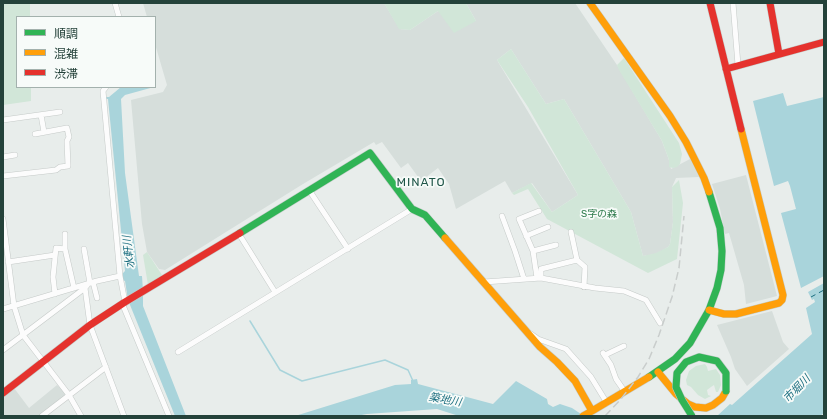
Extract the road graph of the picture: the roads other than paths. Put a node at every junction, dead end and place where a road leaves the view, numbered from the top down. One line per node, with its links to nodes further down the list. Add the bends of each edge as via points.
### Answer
1 (115, 3): 6 (street)
2 (590, 3): 52 (street, via 678,129 704,178 718,219 722,246 719,279)
3 (710, 3): 10 (street)
4 (733, 3): 9 (street)
5 (770, 3): 8 (street)
6 (119, 16)
7 (824, 42): 8 (street)
8 (779, 54): 9 (street)
9 (738, 65): 10 (street)
10 (726, 69): 52 (street, via 783,297 779,303 736,314)
11 (105, 88): 38 (street, via 103,91)
12 (60, 112): 13 (street)
13 (41, 115): 14 (street); 15 (street)
14 (3, 120)
15 (44, 132): 16 (street); 19 (street, via 67,128 68,166 56,170)
16 (35, 134)
17 (15, 155): 18 (street)
18 (3, 157)
19 (3, 176)
20 (309, 190): 21 (street, via 370,153); 28 (street); 33 (street)
21 (412, 209): 33 (street); 41 (street, via 425,215)
22 (539, 211): 29 (street, via 519,218)
23 (502, 216): 40 (street)
24 (3, 219): 37 (street)
25 (548, 227): 29 (street)
26 (571, 232): 36 (street)
27 (65, 234): 31 (street)
28 (238, 234): 46 (street); 49 (street)
29 (526, 236): 34 (street)
30 (556, 245): 34 (street)
31 (65, 249): 35 (street, via 56,248); 44 (street)
32 (84, 249): 42 (street)
33 (348, 249): 46 (street)
34 (533, 251): 39 (street)
35 (55, 255): 37 (street); 47 (street)
36 (577, 260): 39 (street, via 541,269); 43 (street, via 585,267)
37 (8, 262): 50 (street)
38 (120, 276): 42 (street); 49 (street)
39 (539, 278): 40 (street); 43 (street)
40 (524, 279): 41 (street)
41 (484, 282): 55 (street)
42 (91, 283): 44 (street); 45 (street); 48 (street)
43 (584, 287): 53 (street, via 624,291 645,299)
44 (74, 288): 47 (street)
45 (85, 288): 54 (street); 56 (street)
46 (275, 292): 59 (street)
47 (55, 294): 50 (street)
48 (97, 298)
49 (124, 302): 54 (street); 71 (street)
50 (14, 306): 51 (street); 56 (street)
51 (3, 309)
52 (709, 310): 62 (street, via 690,343)
53 (660, 323)
54 (90, 325): 60 (street); 61 (street)
55 (525, 330): 66 (street, via 538,339 566,348 591,377); 67 (street, via 575,382)
56 (23, 335): 58 (street); 60 (street)
57 (624, 346): 63 (street, via 604,354)
58 (3, 350)
59 (178, 352)
60 (43, 362): 64 (street); 65 (street)
61 (106, 367): 65 (street); 70 (street)
62 (658, 372): 63 (street); 72 (street, bridge, via 676,394 688,404 706,408 722,398 726,391 728,380 722,366 717,361 698,357 686,362 677,373 676,387 682,400)
63 (625, 392): 66 (street)
64 (3, 393)
65 (69, 395): 68 (street); 69 (street)
66 (606, 402): 67 (street)
67 (587, 414)
68 (42, 416)
69 (81, 416)
70 (124, 416)
71 (169, 416)
72 (692, 416)

